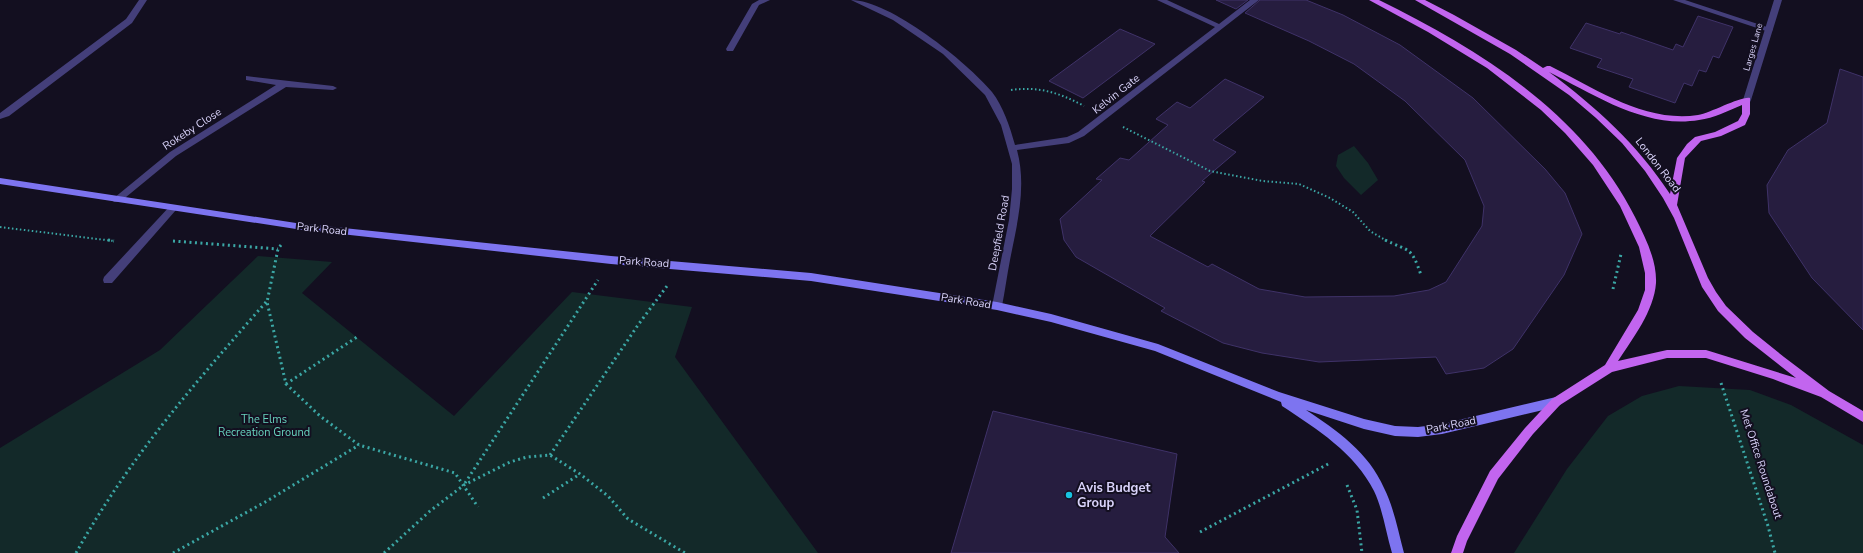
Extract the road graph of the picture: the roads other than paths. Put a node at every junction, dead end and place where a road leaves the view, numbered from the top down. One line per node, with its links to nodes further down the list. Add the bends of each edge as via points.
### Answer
1 (143, 0): 18 (street, via 129,22)
2 (766, 0): 12 (street, via 756,4)
3 (855, 0): 19 (street, Deepfield Road, via 896,18 967,70 989,94 1005,125)
4 (1161, 0): 10 (street)
5 (1255, 0): 10 (street, Kelvin Gate)
6 (1373, 0): 26 (main road, via 1448,40 1497,72 1562,125 1590,154 1610,181 1626,208 1646,253 1650,289 1644,307)
7 (1419, 0): 13 (main road, London Road)
8 (1677, 0): 11 (street)
9 (1778, 0): 11 (street, Larges Lane)
10 (1220, 26): 19 (street, Kelvin Gate, via 1081,134 1069,140)
11 (1769, 29): 17 (street, Larges Lane)
12 (730, 49)
13 (1520, 55): 17 (main road, via 1630,109 1656,117 1698,118); 22 (main road, London Road, via 1544,70 1595,112 1630,148)
14 (249, 78): 15 (street)
15 (284, 84): 16 (street); 21 (street, Rokeby Close, via 173,154)
16 (333, 88)
17 (1747, 100): 22 (main road, via 1746,114 1742,122 1718,134 1698,139 1681,158)
18 (0, 116)
19 (1012, 148): 25 (street, Deepfield Road, via 1016,164 1014,220)
20 (0, 181): 21 (street, Park Road)
21 (117, 200): 23 (street, Park Road)
22 (1673, 204): 27 (main road, London Road, via 1705,283 1713,296 1736,322 1761,344)
23 (173, 208): 24 (street); 25 (street, Park Road, via 296,226 611,260 811,276)
24 (108, 280)
25 (997, 306): 28 (street, Park Road, via 1158,348)
26 (1609, 368): 27 (main road, via 1667,354 1706,354 1776,375); 29 (main road)
27 (1825, 394): 30 (main road)
28 (1276, 396): 29 (street, Park Road, via 1364,424 1395,431 1418,432 1442,429); 31 (street, Park Road, via 1329,430 1366,467 1386,508)
29 (1556, 402): 32 (main road, via 1528,431 1494,475)
30 (1860, 414)
31 (1398, 553)
32 (1457, 553)

